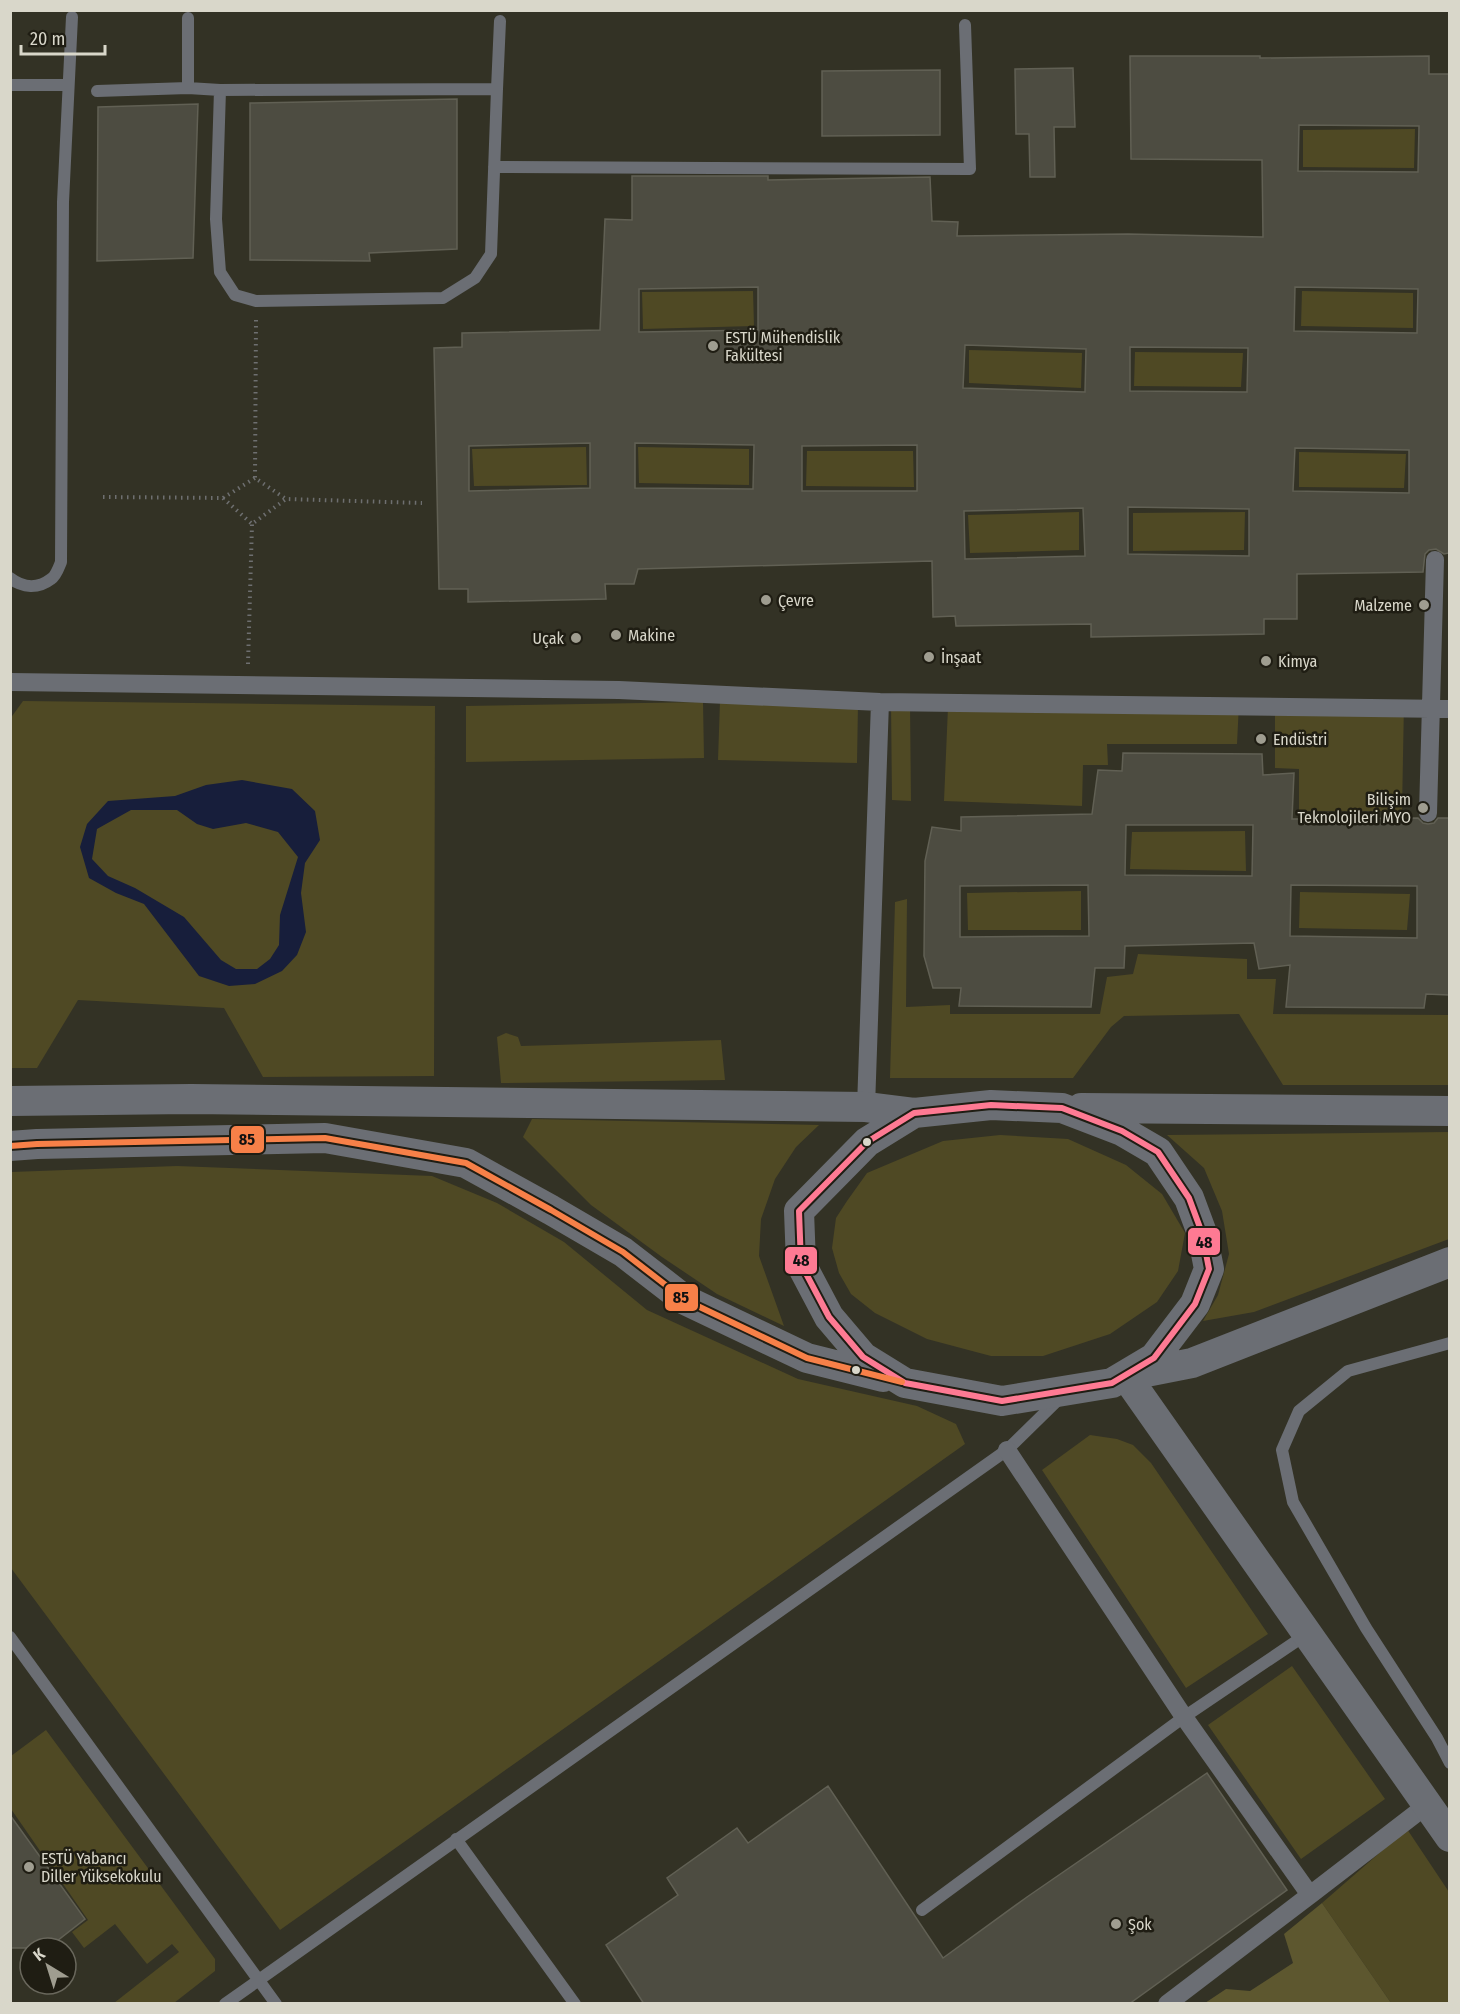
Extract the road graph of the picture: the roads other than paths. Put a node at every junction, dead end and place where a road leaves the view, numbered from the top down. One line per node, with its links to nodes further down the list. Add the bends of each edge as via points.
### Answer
1 (72, 17): 6 (lane)
2 (188, 18): 7 (lane)
3 (500, 21): 8 (lane)
4 (965, 25): 11 (lane, via 970,169)
5 (10, 86): 6 (lane)
6 (68, 86): 13 (lane, via 63,202 61,562 53,578 35,587)
7 (188, 88): 9 (lane); 10 (lane)
8 (497, 89): 9 (lane); 11 (lane)
9 (220, 90): 11 (lane, via 216,219 220,272 235,295 256,301 444,298 475,278 491,254)
10 (97, 91)
11 (494, 166)
12 (1435, 560): 16 (street)
13 (10, 579)
14 (10, 682): 15 (street, via 619,690)
15 (880, 702): 16 (street); 19 (street)
16 (1441, 709): 17 (street)
17 (1428, 813)
18 (10, 1101): 19 (street, via 191,1099)
19 (866, 1107): 22 (street)
20 (1062, 1108): 21 (street); 22 (street, via 991,1105); 26 (street, via 1122,1131 1158,1152 1189,1198 1202,1233 1209,1269 1195,1304 1154,1358)
21 (1449, 1111)
22 (914, 1113): 27 (street, via 867,1142 799,1211 801,1264 829,1317 863,1357)
23 (10, 1146): 27 (street, via 325,1138 466,1163 623,1252 685,1300 807,1358)
24 (1449, 1262): 26 (street, via 1192,1363)
25 (1449, 1343): 33 (lane, via 1348,1371 1299,1411 1282,1450 1293,1502)
26 (1126, 1376): 28 (street, via 1112,1383); 30 (street)
27 (905, 1383): 28 (street, via 1002,1401)
28 (1067, 1391): 29 (lane)
29 (1007, 1450): 32 (street); 36 (lane)
30 (1307, 1634): 32 (lane); 34 (street)
31 (10, 1637): 39 (lane)
32 (1184, 1717): 37 (street); 38 (lane)
33 (1449, 1763)
34 (1427, 1805): 35 (street); 37 (street)
35 (1449, 1837)
36 (456, 1839): 39 (lane); 42 (lane)
37 (1310, 1894): 43 (street)
38 (922, 1910)
39 (259, 1979): 40 (lane); 41 (lane)
40 (225, 2004)
41 (276, 2004)
42 (575, 2004)
43 (1167, 2004)

